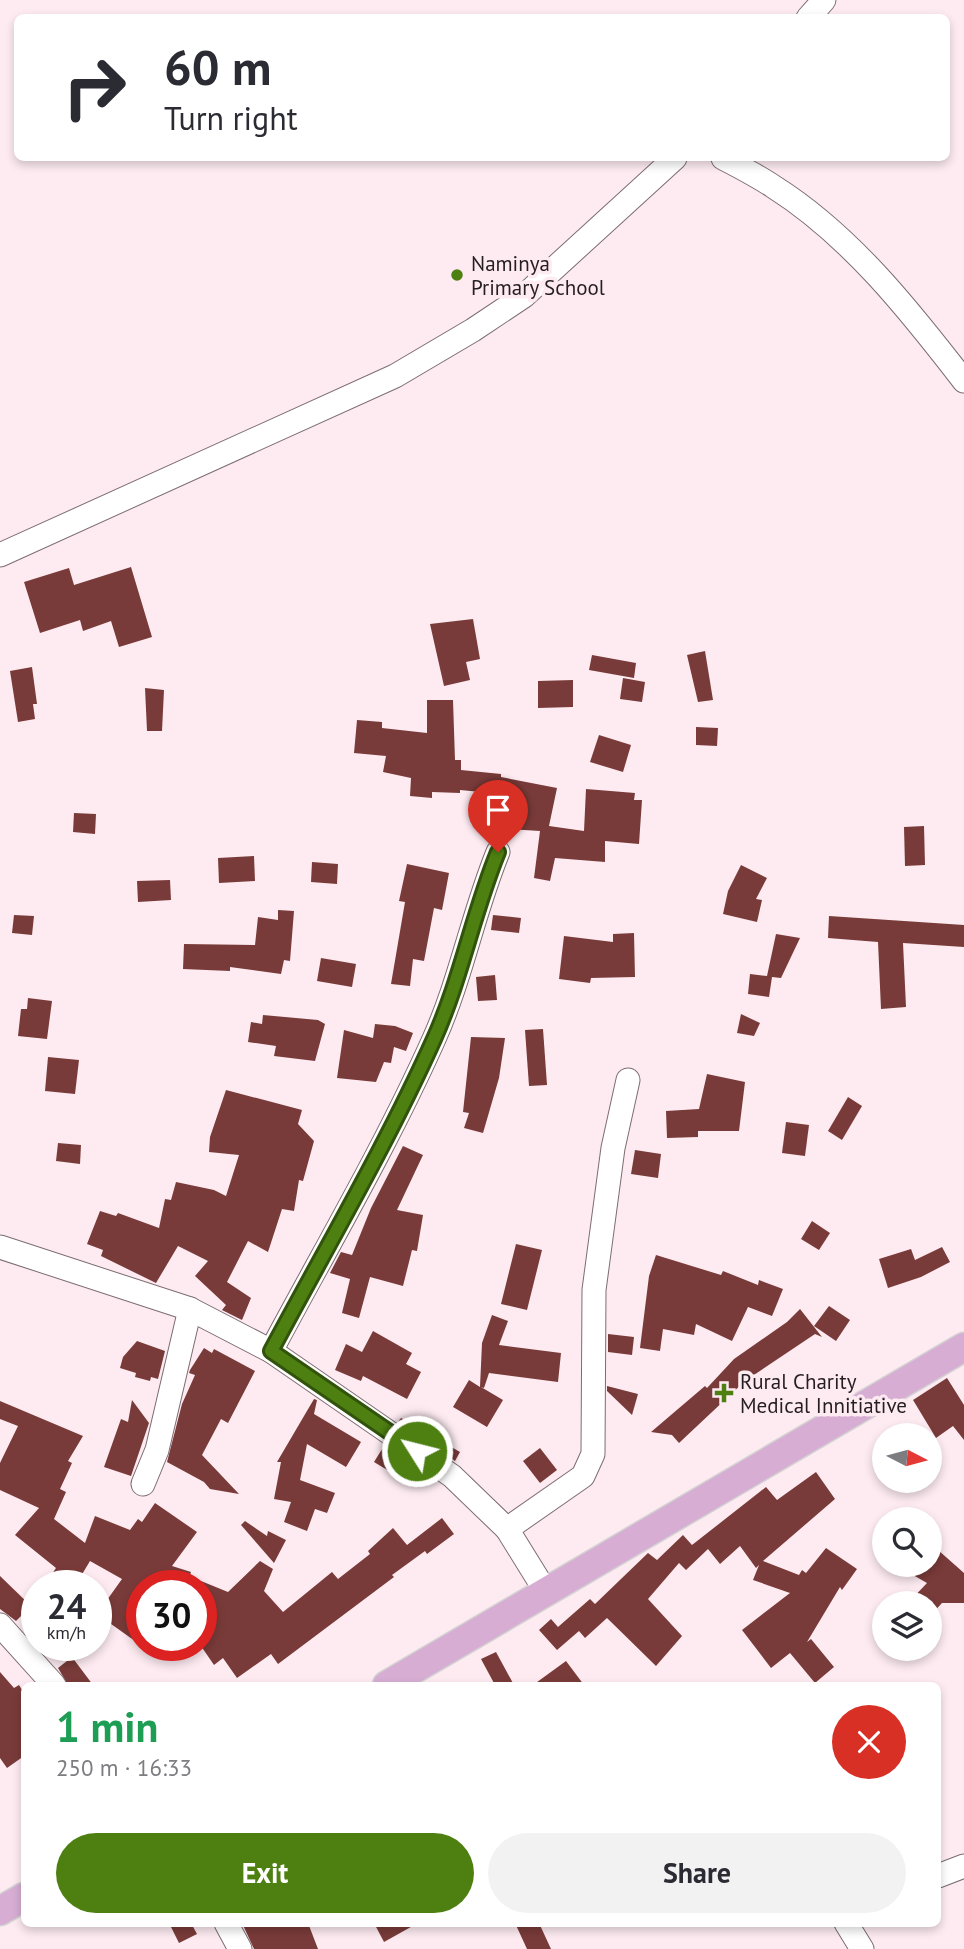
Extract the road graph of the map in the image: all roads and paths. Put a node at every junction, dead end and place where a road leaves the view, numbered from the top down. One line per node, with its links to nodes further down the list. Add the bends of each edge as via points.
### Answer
1 (824, 0): 2 (street)
2 (812, 14)
3 (672, 161): 6 (street, via 524,296 395,376)
4 (728, 161): 5 (street, via 811,214 871,270)
5 (964, 381)
6 (0, 555)
7 (498, 852): 12 (street, via 436,1036)
8 (628, 1080): 14 (street, via 613,1148 594,1290 590,1467)
9 (0, 1247): 10 (street)
10 (190, 1308): 12 (street); 13 (street, via 157,1450)
11 (964, 1347): 15 (main road)
12 (271, 1351): 14 (street, via 452,1476)
13 (144, 1484)
14 (507, 1529): 15 (street)
15 (546, 1592): 18 (main road)
16 (0, 1625): 17 (street)
17 (51, 1682)
18 (392, 1682)
19 (964, 1866): 20 (street)
20 (941, 1875)
21 (21, 1899): 22 (main road)
22 (0, 1911)
23 (228, 1927): 25 (street)
24 (848, 1927): 26 (street)
25 (240, 1949)
26 (862, 1949)

